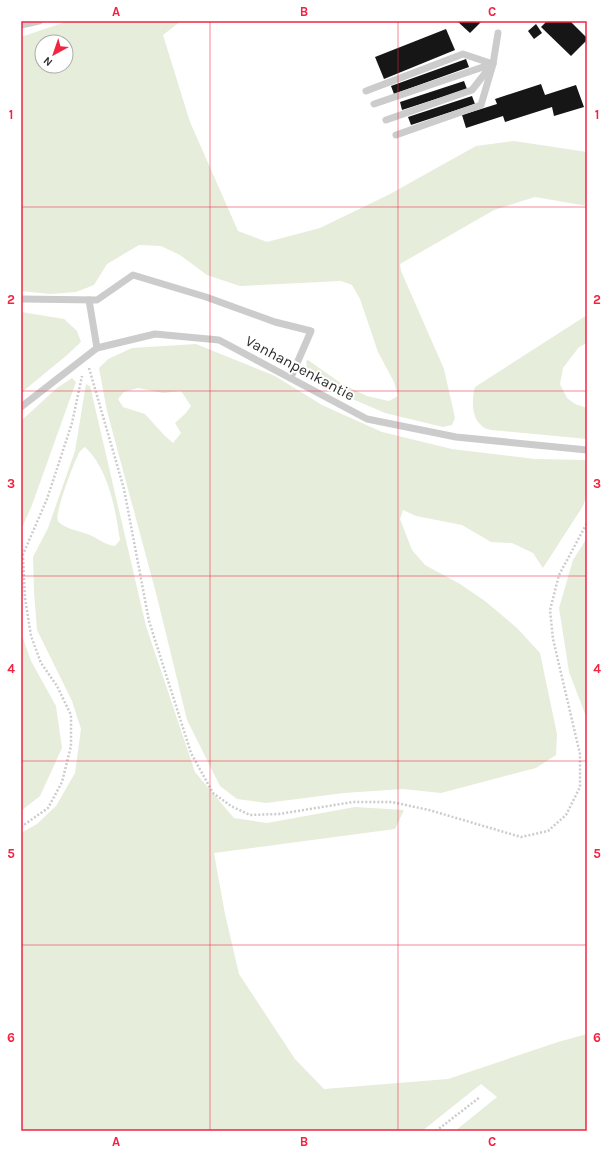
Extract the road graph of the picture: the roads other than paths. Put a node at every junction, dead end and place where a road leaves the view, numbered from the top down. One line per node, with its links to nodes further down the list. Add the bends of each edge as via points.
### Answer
1 (39, 21): 2 (lane)
2 (21, 25)
3 (498, 34): 4 (lane)
4 (493, 64): 5 (lane, via 463,54); 6 (lane); 7 (lane, via 472,90); 8 (lane, via 481,105)
5 (366, 91)
6 (374, 104)
7 (386, 120)
8 (396, 135)
9 (21, 299): 10 (lane)
10 (89, 300): 11 (lane); 12 (lane, via 97,300 133,275 206,297 275,322 311,331)
11 (97, 348): 12 (lane, Vanhanpenkantie, via 154,334 219,340); 13 (lane, Vanhanpenkantie)
12 (290, 377): 14 (lane, Vanhanpenkantie, via 367,419 456,437)
13 (21, 407)
14 (587, 450)

